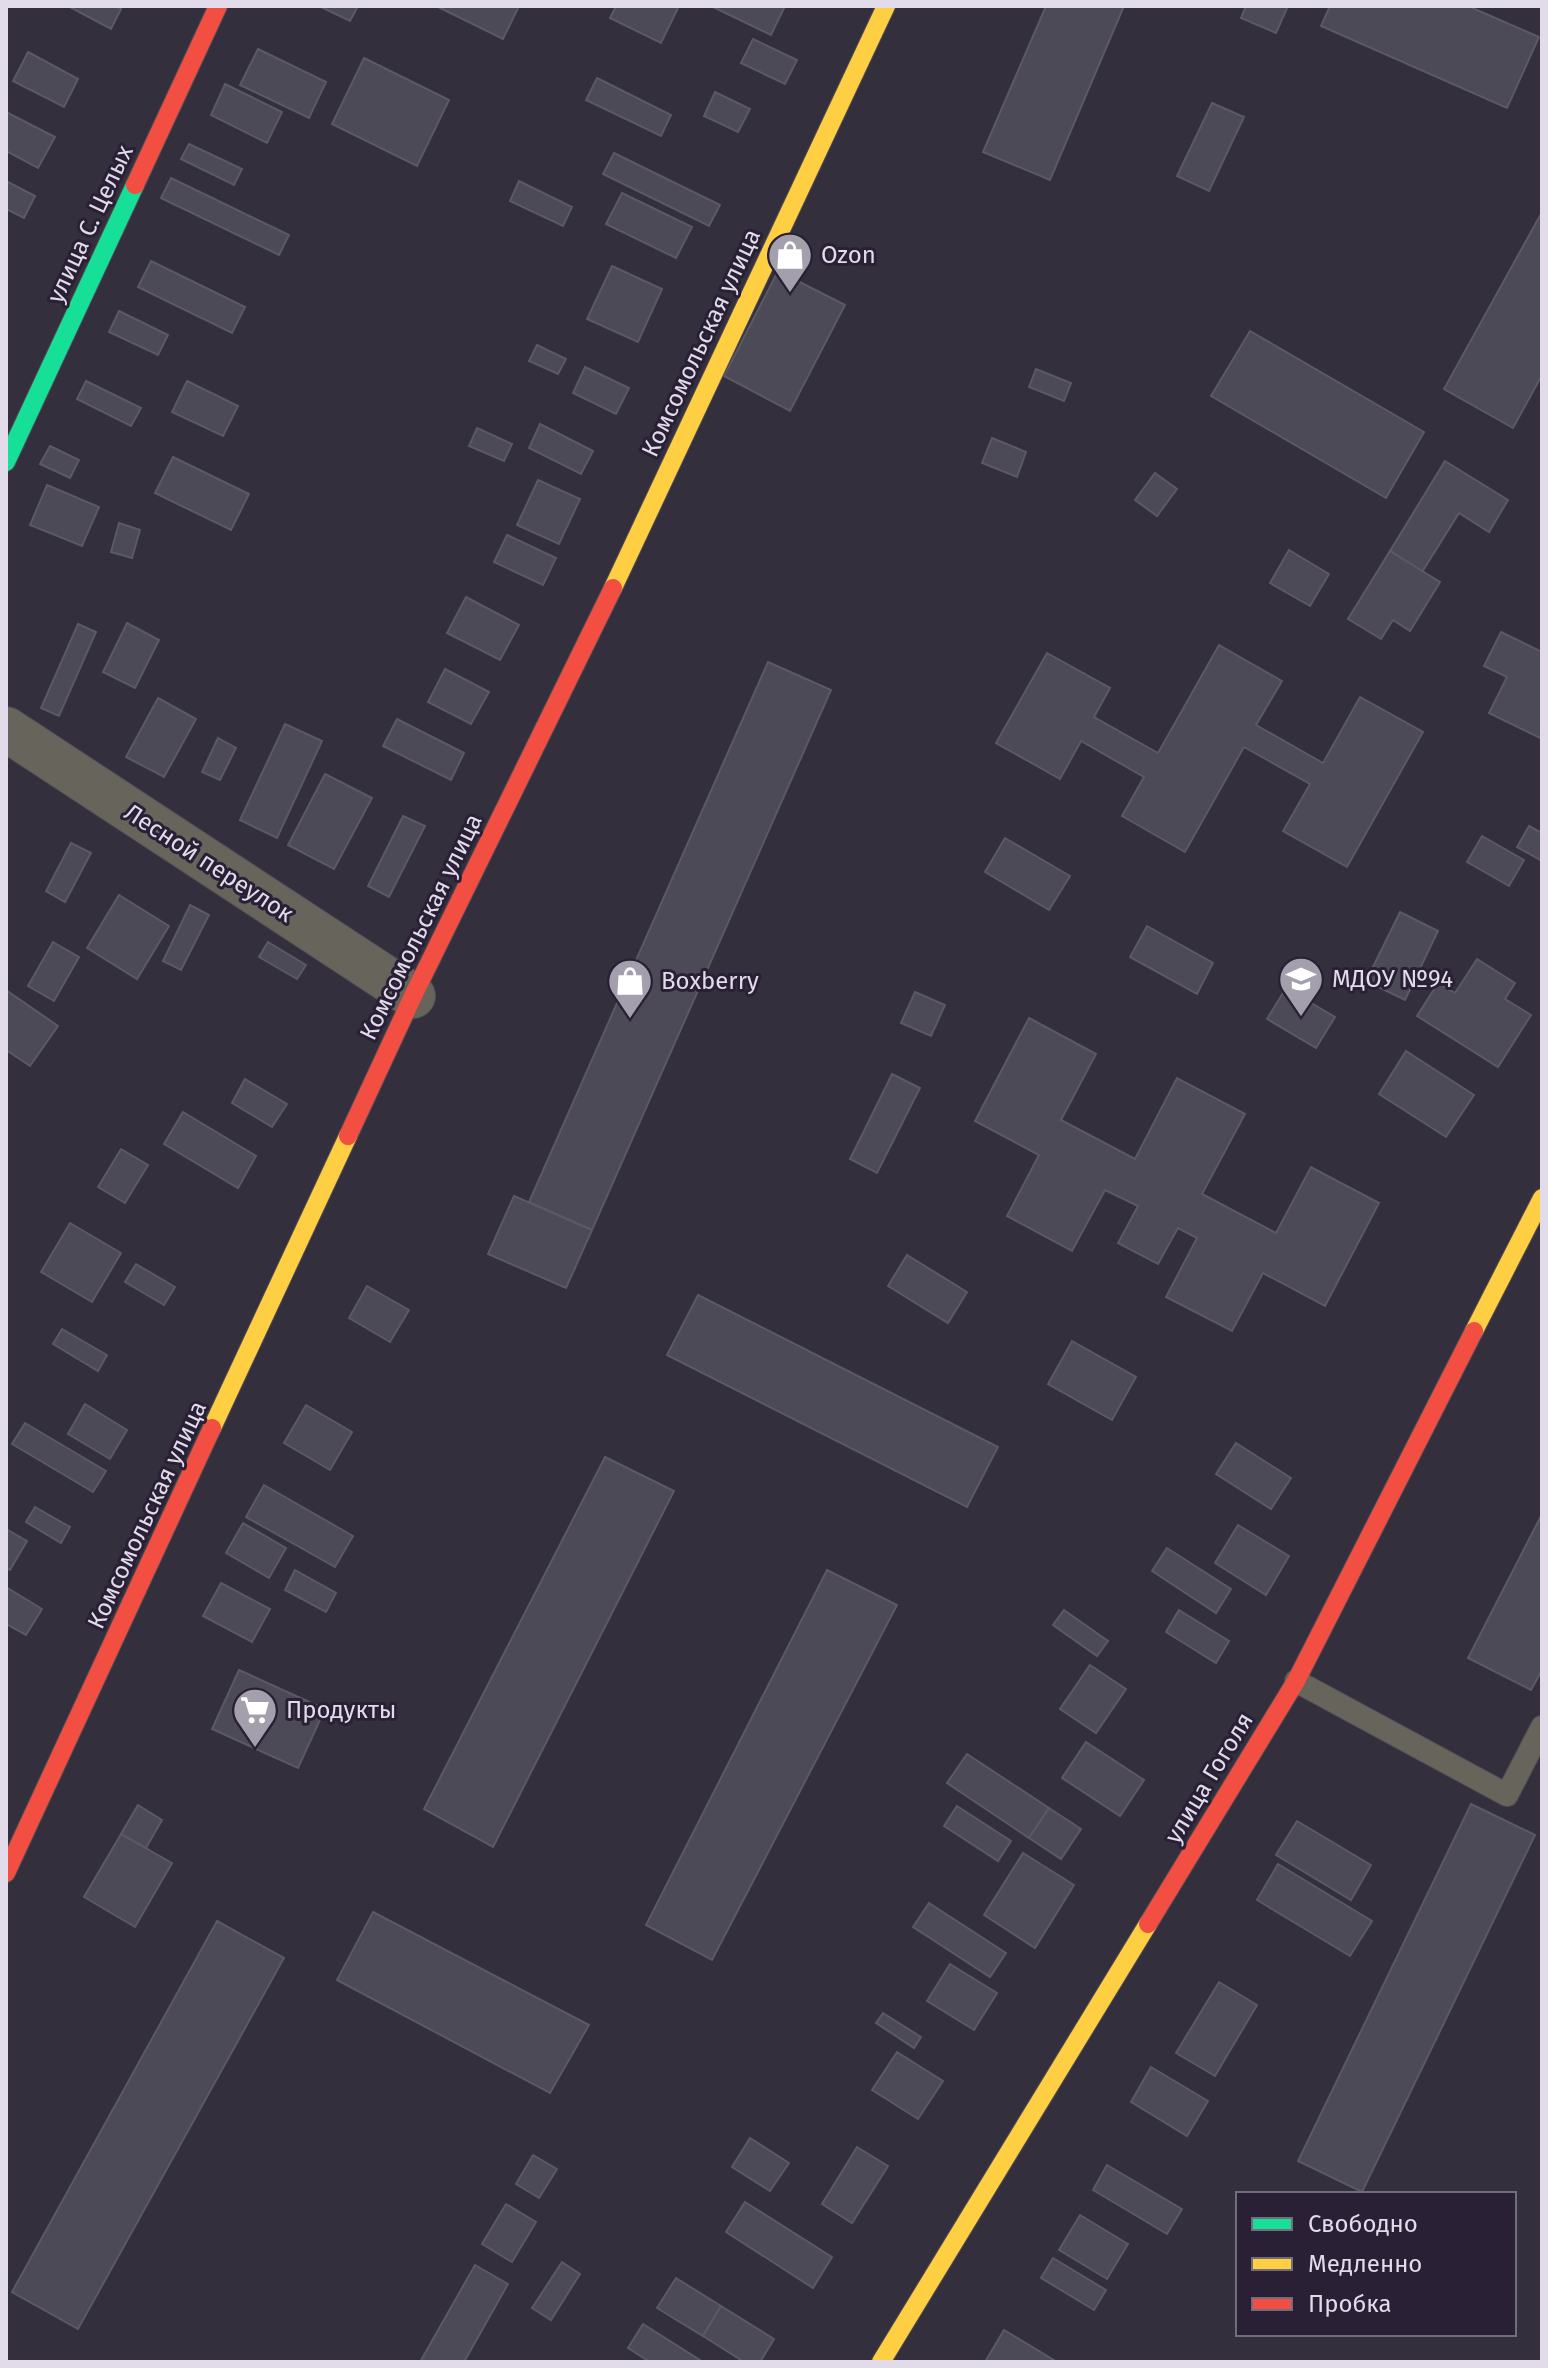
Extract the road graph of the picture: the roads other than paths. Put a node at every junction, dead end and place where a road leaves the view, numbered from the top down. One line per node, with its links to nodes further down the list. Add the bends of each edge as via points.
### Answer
1 (218, 6): 3 (street, улица С. Целых)
2 (886, 6): 5 (street, Комсомольская улица, via 624,565)
3 (6, 462)
4 (6, 729): 5 (street, Лесной переулок)
5 (413, 996): 9 (street, Комсомольская улица)
6 (1542, 1198): 7 (street, улица Гоголя)
7 (1296, 1681): 8 (lane, via 1507,1795); 10 (street, улица Гоголя)
8 (1542, 1727)
9 (6, 1873)
10 (881, 2362)

